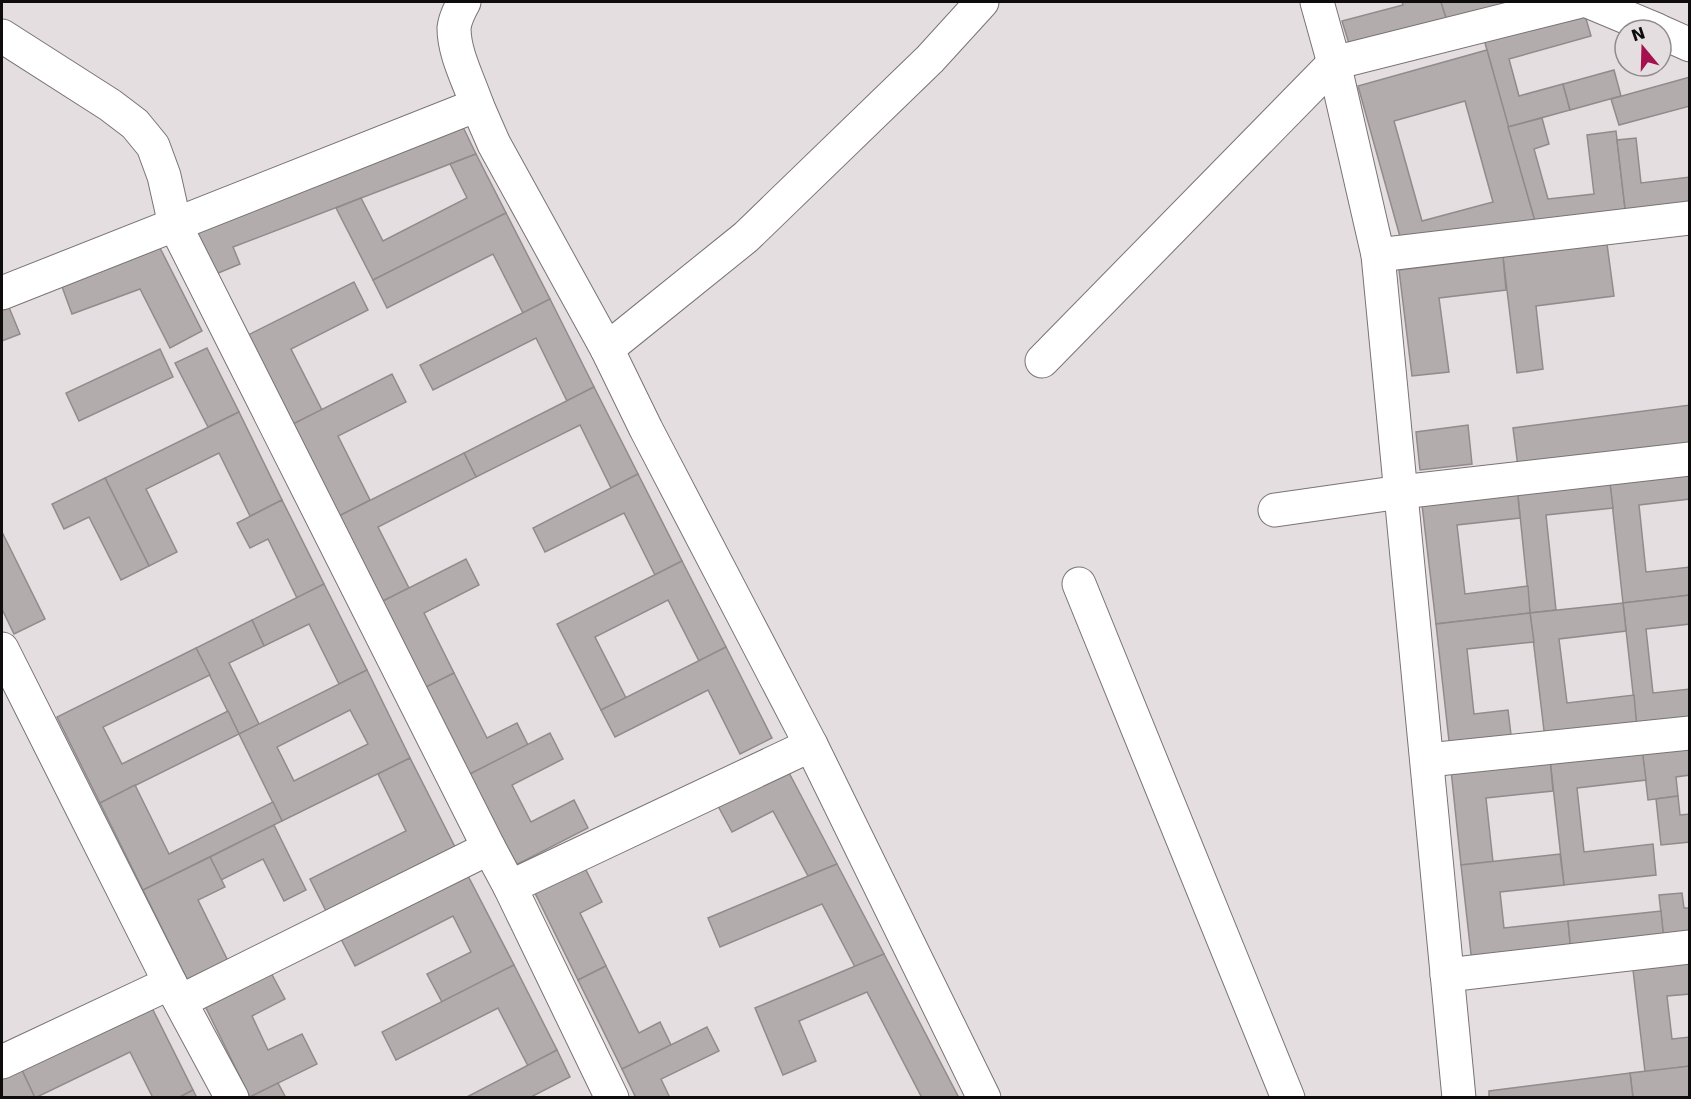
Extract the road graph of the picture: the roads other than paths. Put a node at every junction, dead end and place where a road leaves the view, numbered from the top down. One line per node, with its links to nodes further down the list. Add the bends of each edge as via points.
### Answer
1 (464, 2): 11 (street, via 454,27 458,52)
2 (982, 2): 16 (street, via 930,59 746,237)
3 (1317, 2): 10 (street)
4 (1577, 2): 10 (street)
5 (1610, 5): 6 (street)
6 (1634, 18)
7 (2, 36): 13 (street, via 135,124 153,146)
8 (1673, 38): 9 (street)
9 (1689, 45)
10 (1334, 63): 14 (street); 17 (street)
11 (477, 105): 13 (street); 16 (street, via 494,144)
12 (1689, 218): 14 (street)
13 (175, 225): 15 (street); 26 (street)
14 (1378, 255): 19 (street)
15 (2, 293)
16 (607, 350): 24 (street)
17 (1042, 361)
18 (1689, 459): 19 (street)
19 (1401, 492): 20 (street); 25 (street)
20 (1275, 510)
21 (1079, 584): 35 (street)
22 (2, 649): 30 (street)
23 (1689, 734): 25 (street)
24 (811, 746): 27 (street); 34 (street)
25 (1428, 760): 29 (street)
26 (489, 848): 27 (street); 30 (street)
27 (510, 887): 33 (street)
28 (1689, 947): 29 (street)
29 (1447, 975): 36 (street)
30 (175, 992): 31 (street); 32 (street)
31 (2, 1062)
32 (232, 1098)
33 (612, 1098)
34 (984, 1098)
35 (1288, 1098)
36 (1459, 1098)

